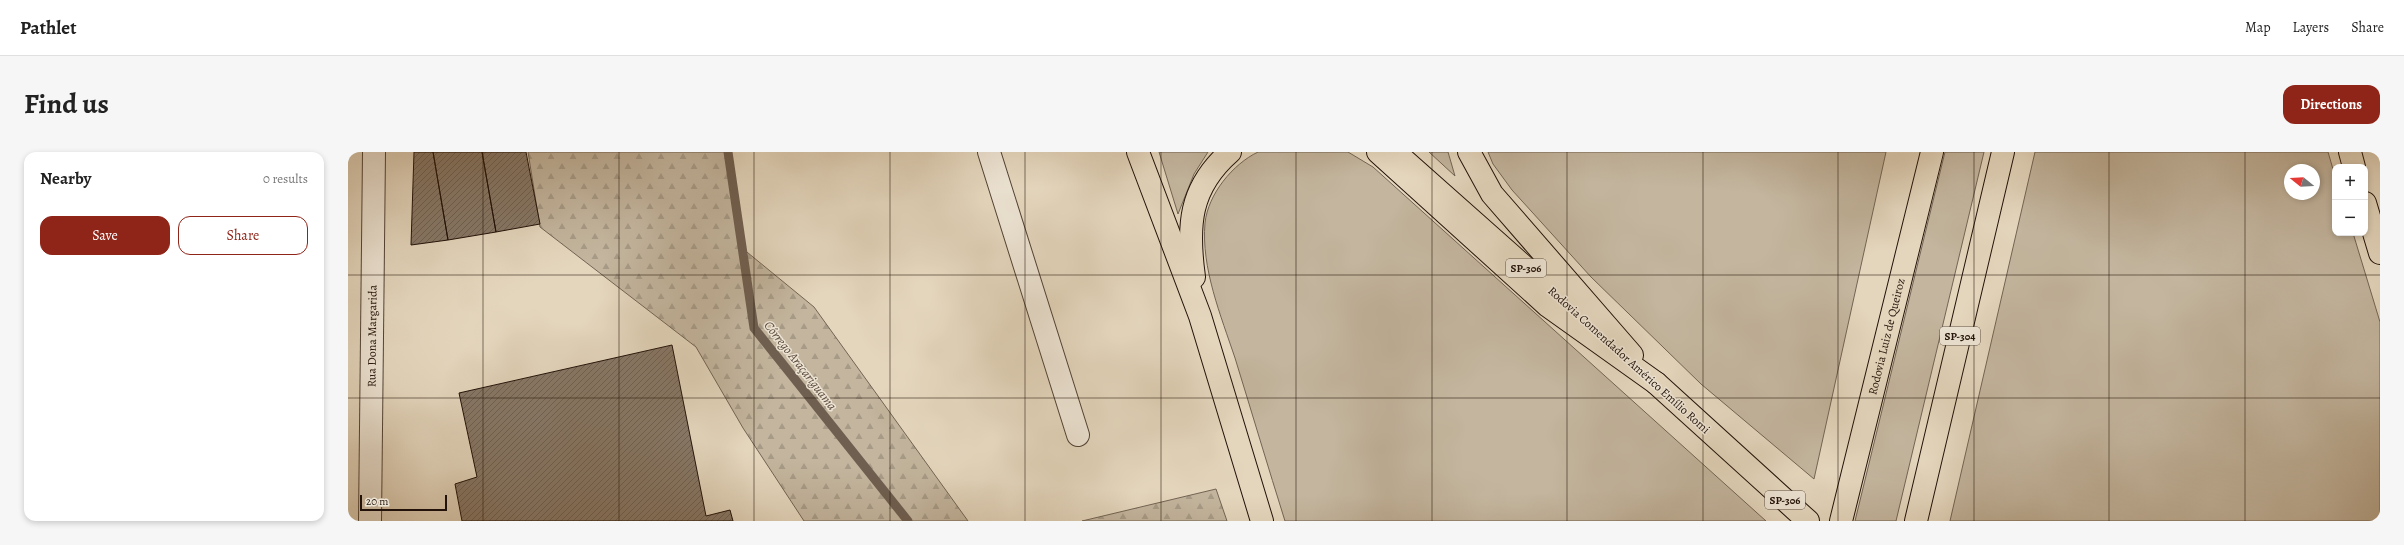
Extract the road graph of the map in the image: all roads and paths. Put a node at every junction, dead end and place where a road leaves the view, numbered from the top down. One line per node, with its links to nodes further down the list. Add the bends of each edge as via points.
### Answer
1 (374, 152): 19 (street, Rua Dona Margarida)
2 (988, 152): 18 (street)
3 (1138, 152): 16 (main road)
4 (1230, 152): 16 (main road, via 1214,166 1202,186 1194,208 1190,240)
5 (1378, 152): 17 (main road, via 1548,306)
6 (1395, 152): 17 (main road, Rodovia Comendador Américo Emílio Romi / SP-306)
7 (1469, 152): 17 (main road, via 1492,194)
8 (1919, 152): 15 (main road)
9 (1932, 152): 15 (main road, Rodovia Luiz de Queiroz)
10 (2003, 152): 23 (main road, SP-304)
11 (2350, 152): 12 (main road)
12 (2353, 164)
13 (2368, 213): 14 (main road)
14 (2380, 253)
15 (1906, 259): 22 (main road, Rodovia Luiz de Queiroz)
16 (1200, 316): 20 (main road)
17 (1656, 383): 21 (main road, Rodovia Comendador Américo Emílio Romi / SP-306)
18 (1078, 436)
19 (370, 521)
20 (1262, 521)
21 (1808, 521)
22 (1841, 521)
23 (1916, 521)

